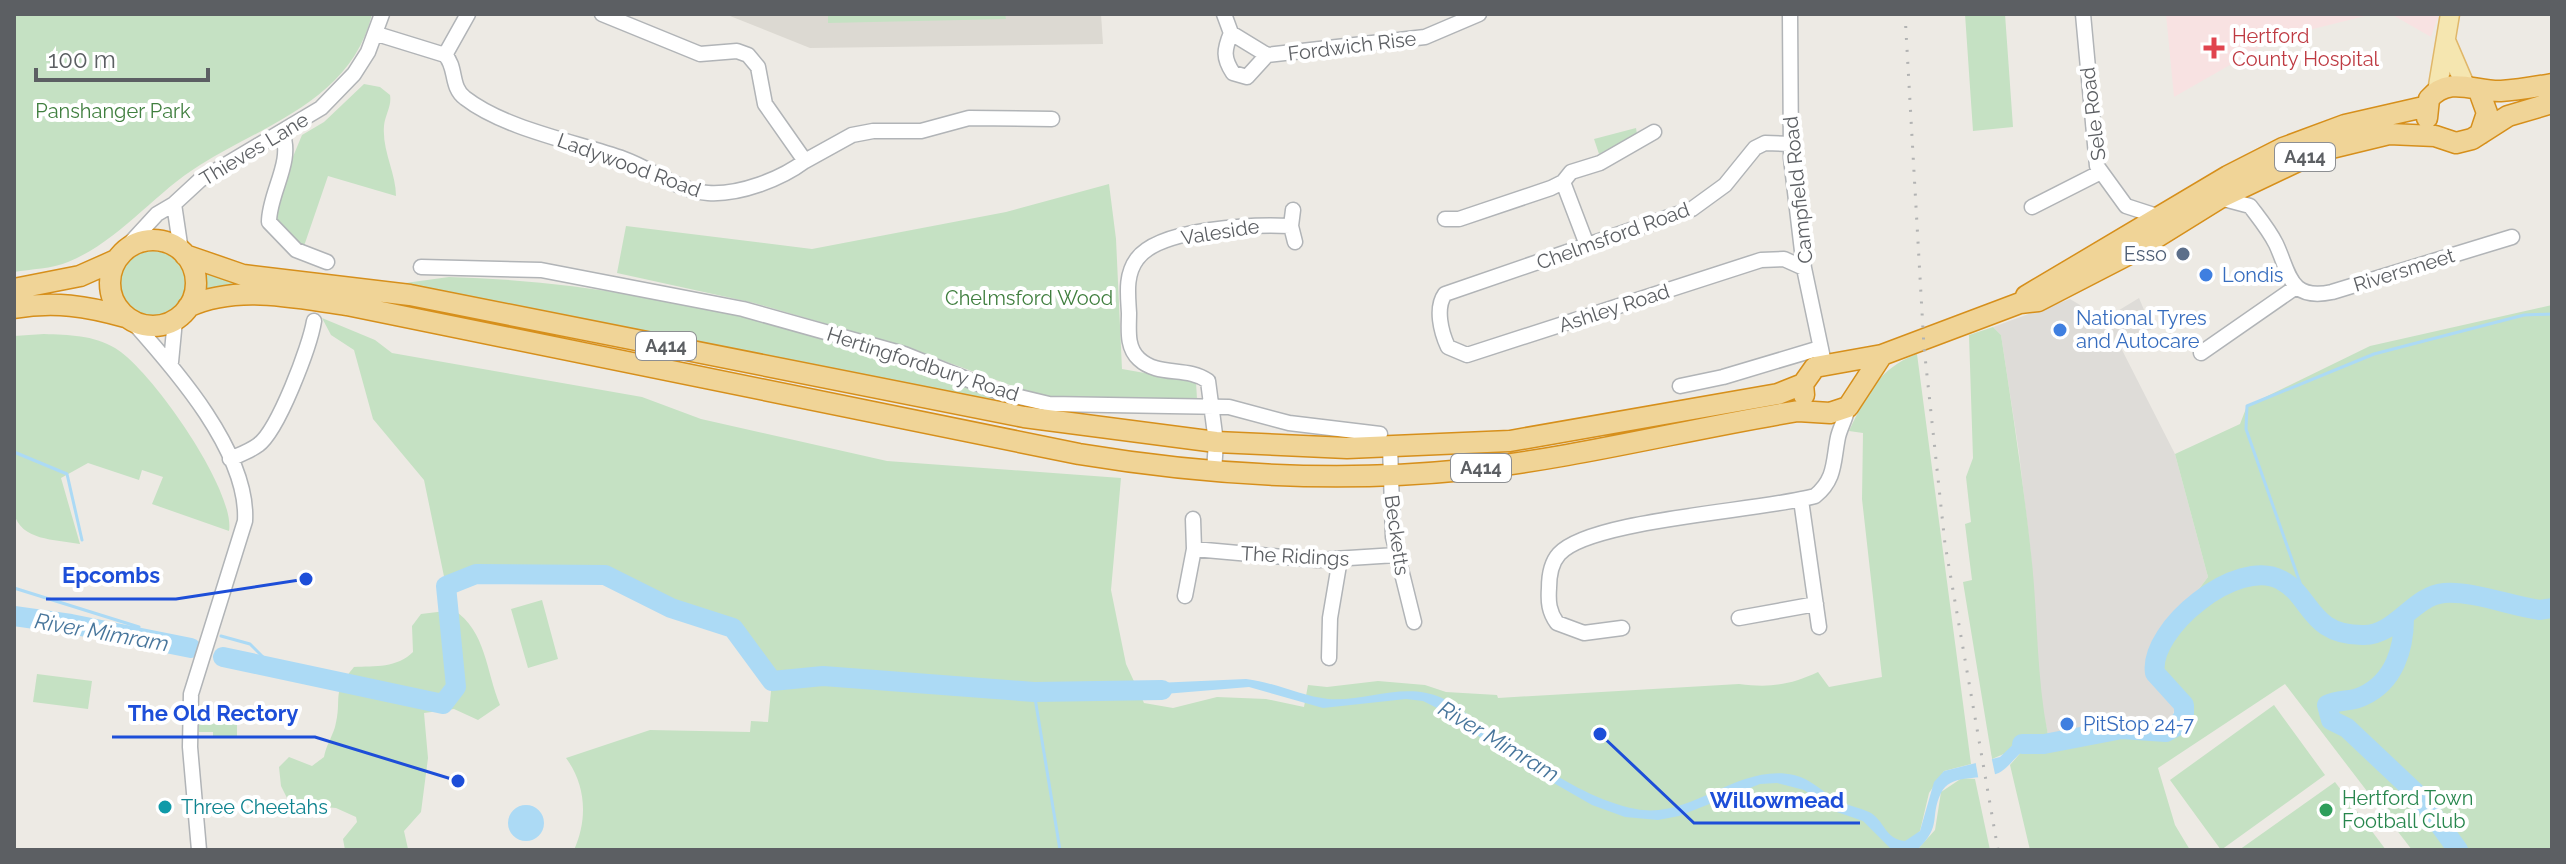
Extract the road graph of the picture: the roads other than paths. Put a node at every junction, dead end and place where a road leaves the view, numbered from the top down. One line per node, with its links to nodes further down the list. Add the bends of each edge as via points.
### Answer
1 (382, 14): 10 (street, Thieves Lane)
2 (468, 14): 12 (street)
3 (602, 14): 24 (street, via 700,54 748,55 758,67 765,104)
4 (1224, 14): 9 (street, Fordwich Rise)
5 (1479, 14): 13 (street, Fordwich Rise, via 1425,37)
6 (1790, 14): 23 (street, Campfield Road)
7 (2083, 14): 25 (street, Sele Road, via 2094,148)
8 (2450, 14): 11 (main road)
9 (1231, 33): 13 (street, Fordwich Rise); 13 (street, Fordwich Rise, via 1224,49 1233,73 1247,77)
10 (377, 34): 12 (street); 20 (street, Thieves Lane, via 339,92)
11 (2447, 43): 15 (main road); 16 (main road)
12 (445, 55): 24 (street, Ladywood Road, via 455,86 467,100 691,190 728,191 778,177)
13 (1267, 55)
14 (2552, 84): 15 (highway)
15 (2472, 88): 16 (highway); 21 (highway, via 2487,113)
16 (2432, 99): 22 (highway, via 2427,118); 34 (highway, A414, via 2314,136)
17 (2552, 103): 21 (highway, via 2508,116)
18 (1052, 119): 24 (street, Ladywood Road, via 969,118 921,131 873,131 852,135)
19 (1654, 132): 26 (street, via 1600,163 1571,172)
20 (282, 133): 29 (street, Thieves Lane, via 200,180); 43 (street, via 283,165 269,222 296,250)
21 (2480, 134): 22 (highway, via 2456,143)
22 (2435, 136): 27 (highway, A414, via 2389,134 2347,142)
23 (1790, 144): 40 (street, Chelmsford Road, via 1755,148 1725,185 1692,209); 45 (street, Campfield Road)
24 (805, 161)
25 (2101, 172): 30 (street, Sele Road); 32 (street)
26 (1563, 182): 35 (street, via 1459,219); 40 (street)
27 (2251, 182): 28 (highway, A414); 31 (street)
28 (2220, 198): 31 (street); 48 (highway, A414, via 2060,291)
29 (174, 204): 41 (street); 42 (street, Thieves Lane, via 157,214)
30 (2126, 206): 34 (street); 38 (street)
31 (2250, 206): 46 (street, via 2276,243)
32 (2032, 207)
33 (1293, 210): 36 (street)
34 (2160, 217): 38 (highway, A414)
35 (1445, 219)
36 (1291, 226): 39 (street); 61 (street, Valeside, via 1196,233 1153,246 1132,268 1130,346 1137,358 1152,368 1205,378)
37 (2512, 237): 46 (street, Riversmeet, via 2332,292 2313,294)
38 (2122, 239): 48 (highway, A414, via 2032,290)
39 (1295, 242)
40 (1587, 245): 53 (street, Chelmsford Road, via 1445,294)
41 (183, 253): 42 (highway, via 158,240 133,245); 50 (highway, via 195,275 194,298); 65 (highway, A414, via 243,275 410,295 1024,417)
42 (119, 256): 47 (highway, via 80,276); 51 (highway, via 110,290)
43 (327, 262)
44 (421, 267): 61 (street, Hertingfordbury Road, via 541,270 743,309 904,354 999,392 1049,404)
45 (1804, 268): 53 (street, Ashley Road, via 1784,259 1761,260 1467,355 1448,347); 56 (street, Campfield Road)
46 (2296, 287): 54 (street)
47 (14, 289)
48 (2020, 303): 55 (highway, A414)
49 (14, 308): 51 (highway, via 78,305)
50 (182, 314): 51 (highway, via 154,326); 57 (street); 67 (highway, A414, via 207,298 241,294 347,305 1079,454)
51 (129, 319): 57 (street)
52 (314, 321): 66 (street, via 304,359 269,434)
53 (1441, 323)
54 (2201, 353)
55 (1882, 355): 56 (highway, A414); 60 (highway)
56 (1827, 358): 58 (highway); 59 (street); 60 (highway, via 1853,377)
57 (171, 362): 66 (street)
58 (1803, 384): 62 (highway, via 1806,401); 64 (highway, A414, via 1778,394 1556,435 1496,442)
59 (1680, 386)
60 (1852, 399): 62 (highway, via 1836,413); 63 (street)
61 (1214, 406): 64 (street, Hertingfordbury Road); 65 (street, Valeside)
62 (1818, 412): 63 (street); 68 (highway, A414, via 1509,464)
63 (1838, 434): 69 (street, via 1831,478 1815,496)
64 (1385, 440): 65 (highway, A414, via 1305,447); 68 (street, Becketts)
65 (1216, 442): 67 (street, Valeside)
66 (230, 459): 81 (street, via 244,495 245,521 200,657 189,713)
67 (1214, 471): 68 (highway, A414)
68 (1390, 475): 72 (street, Becketts)
69 (1801, 500): 75 (street); 79 (street, via 1649,523 1566,548 1551,570 1551,616 1584,633)
70 (1193, 519): 71 (street)
71 (1194, 549): 73 (street, The Ridings); 74 (street)
72 (1396, 555): 73 (street, The Ridings); 77 (street, Becketts)
73 (1340, 559): 80 (street)
74 (1185, 596)
75 (1816, 604): 76 (street); 78 (street)
76 (1739, 618)
77 (1414, 622)
78 (1819, 627)
79 (1622, 628)
80 (1329, 658)
81 (199, 850)

